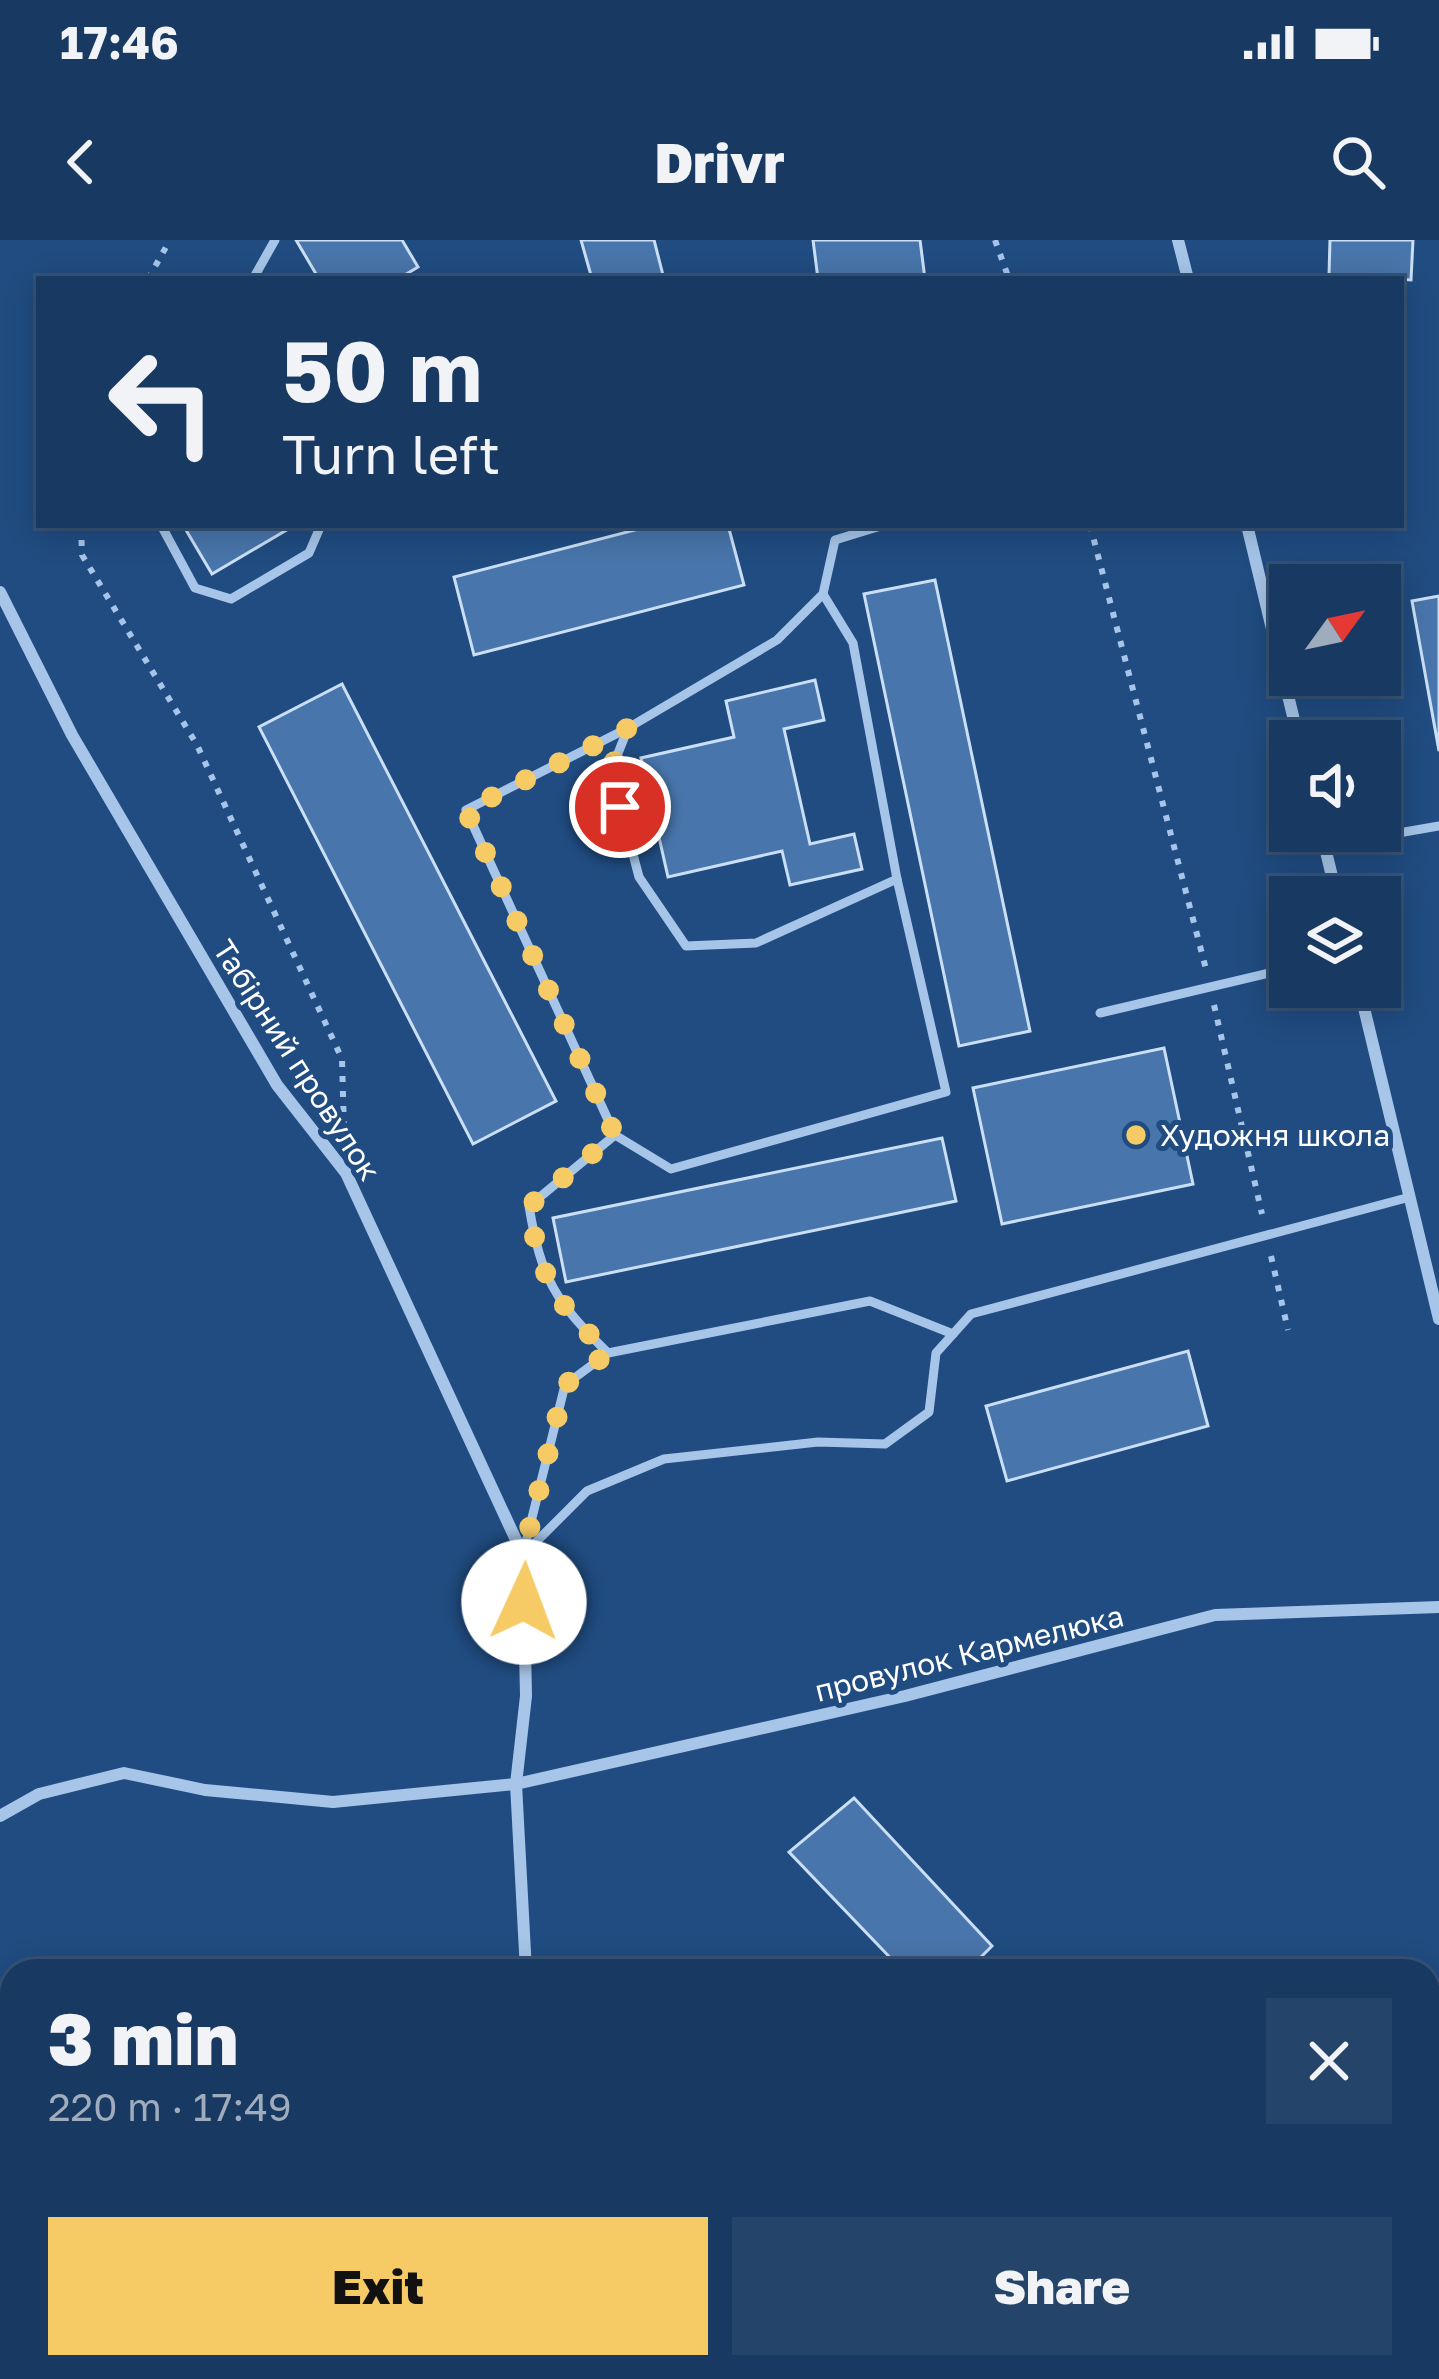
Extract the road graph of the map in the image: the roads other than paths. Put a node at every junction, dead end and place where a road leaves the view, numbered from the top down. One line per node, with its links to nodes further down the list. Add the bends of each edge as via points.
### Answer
1 (275, 240): 3 (lane)
2 (1178, 240): 4 (street)
3 (256, 276)
4 (1186, 276)
5 (163, 528): 6 (lane, via 195,588 231,599 309,553)
6 (320, 528)
7 (874, 528): 10 (lane, via 835,540)
8 (1248, 528): 11 (street)
9 (0, 592): 24 (street, Табірний провулок, via 72,735 277,1085 346,1173)
10 (823, 594): 12 (lane, via 776,640); 15 (lane, via 853,643)
11 (1294, 720)
12 (628, 728): 15 (lane, via 610,772 638,878 686,946 756,943); 19 (lane, via 466,810)
13 (1439, 826): 14 (lane)
14 (1401, 833)
15 (897, 879): 19 (lane, via 946,1092 671,1169)
16 (1269, 973): 18 (lane)
17 (1364, 1008): 20 (street)
18 (1100, 1012)
19 (615, 1135): 23 (lane, via 529,1206 558,1304)
20 (1410, 1197): 21 (street); 22 (lane, via 971,1314)
21 (1439, 1319)
22 (953, 1334): 23 (lane, via 870,1301); 24 (lane, via 936,1353 929,1412 885,1444 818,1442 664,1460 587,1491)
23 (608, 1353): 24 (lane, via 565,1385)
24 (523, 1555): 26 (street, Табірний провулок, via 526,1696)
25 (1439, 1607): 26 (street, провулок Кармелюка, via 1215,1615)
26 (516, 1784): 27 (street, провулок Кармелюка, via 333,1802 124,1773 39,1794); 28 (street, Табірний провулок)
27 (0, 1816)
28 (525, 1959)

